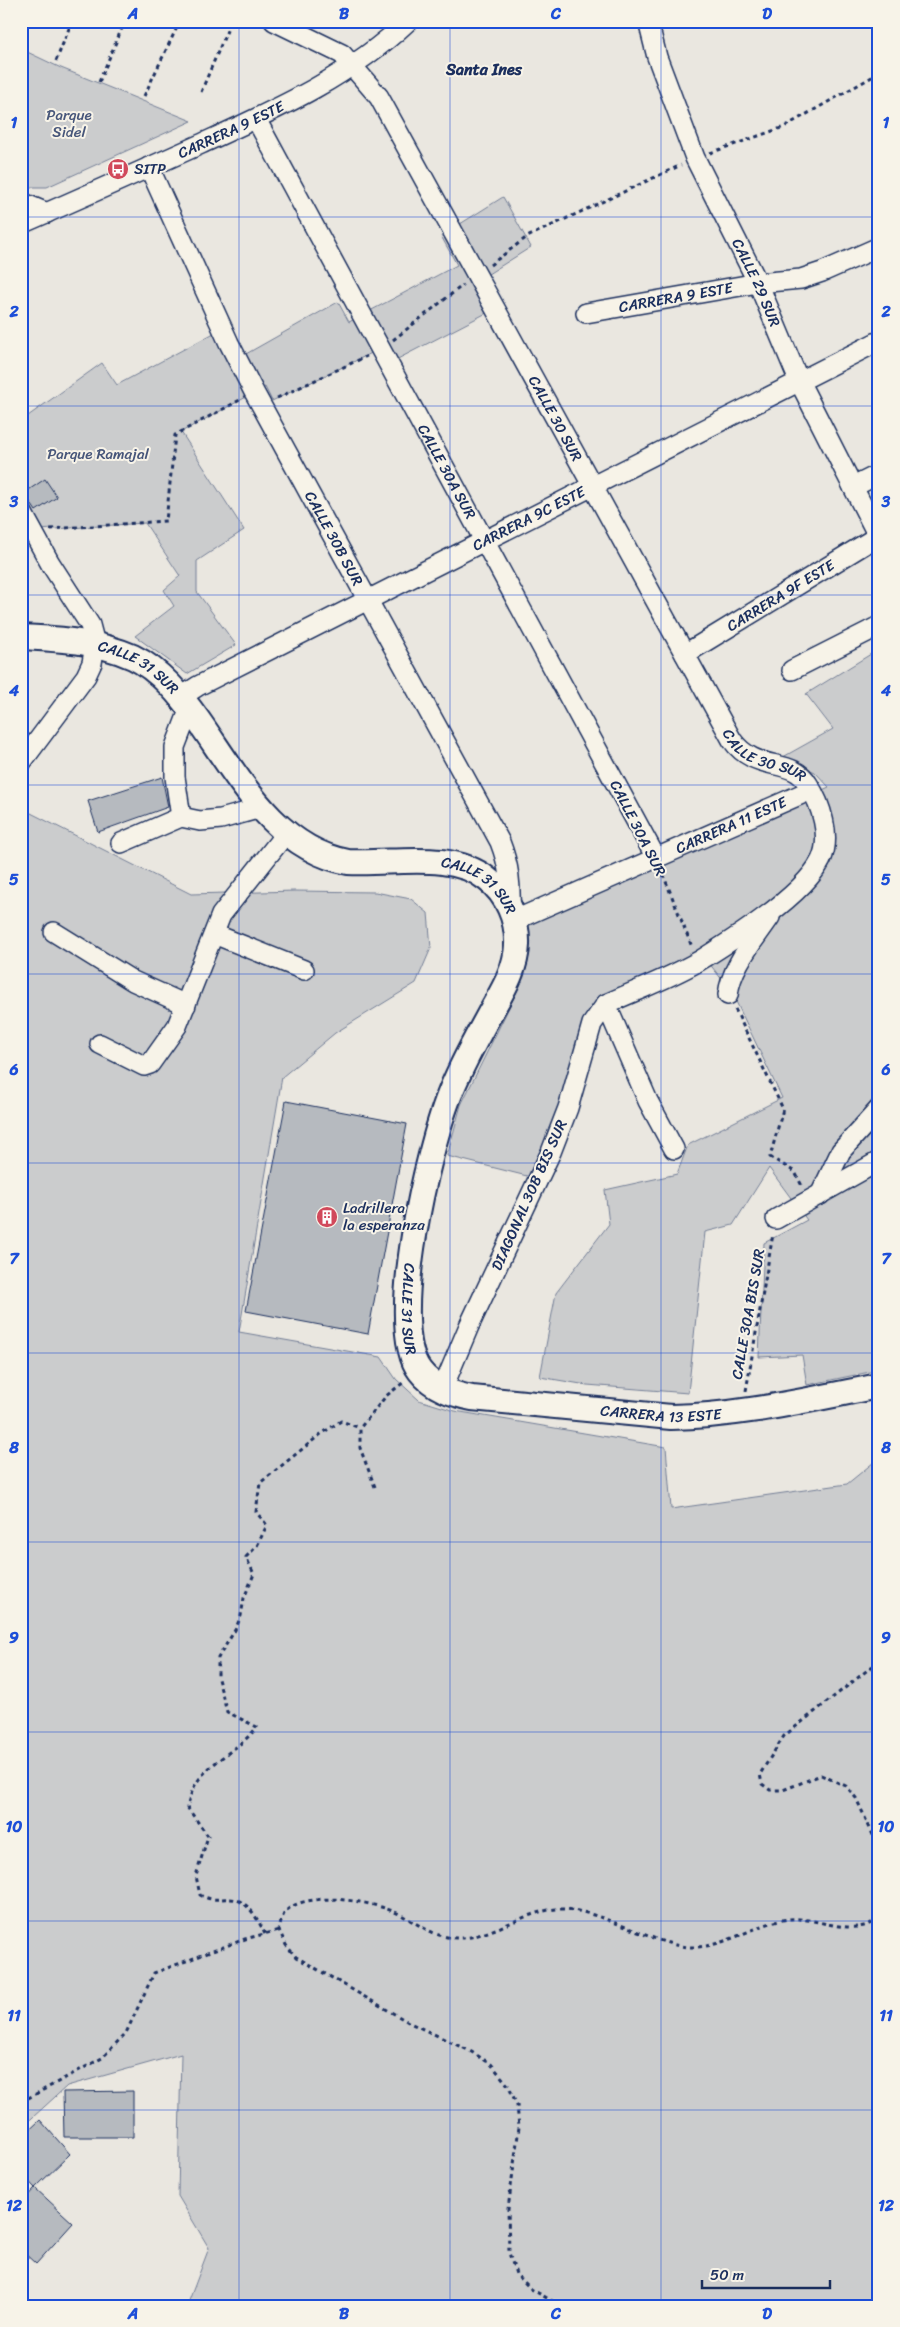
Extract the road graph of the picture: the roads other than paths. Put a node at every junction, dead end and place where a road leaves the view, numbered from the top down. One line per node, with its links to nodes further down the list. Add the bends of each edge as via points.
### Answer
1 (274, 21): 4 (street, via 334,49)
2 (408, 21): 4 (street, CARRERA 9 ESTE, via 385,44)
3 (648, 21): 11 (street, CALLE 29 SUR, via 656,57 696,158)
4 (354, 66): 5 (street, CARRERA 9 ESTE); 16 (street, CALLE 30 SUR, via 379,97)
5 (256, 119): 6 (street, CARRERA 9 ESTE); 20 (street, CALLE 30A SUR)
6 (149, 167): 8 (street, CARRERA 9 ESTE); 21 (street, CALLE 30B SUR, via 229,343)
7 (21, 202): 8 (street)
8 (47, 213): 9 (street, CARRERA 9 ESTE)
9 (21, 224)
10 (879, 247): 11 (street, CARRERA 9 ESTE, via 801,279)
11 (758, 283): 12 (street, CARRERA 9 ESTE); 14 (street, CALLE 29 SUR)
12 (586, 313)
13 (879, 341): 14 (street, CARRERA 9C ESTE)
14 (799, 381): 16 (street, CARRERA 9C ESTE); 17 (street, CALLE 29 SUR)
15 (879, 474): 17 (street)
16 (593, 486): 20 (street, CARRERA 9C ESTE); 25 (street, CALLE 30 SUR)
17 (853, 487): 19 (street, CALLE 29 SUR)
18 (21, 510): 24 (street, via 50,563 84,612)
19 (878, 537): 25 (street, CARRERA 9F ESTE)
20 (484, 541): 21 (street, CARRERA 9C ESTE); 34 (street, CALLE 30A SUR)
21 (367, 600): 27 (street, CARRERA 9C ESTE, via 207,682); 36 (street, CALLE 30B SUR, via 500,842 510,872)
22 (879, 626): 26 (street)
23 (21, 637): 24 (main road, CALLE 31 SUR)
24 (95, 644): 27 (main road, CALLE 31 SUR, via 134,658 162,678); 28 (street, via 86,676)
25 (685, 654): 29 (street, CALLE 30 SUR, via 739,750 760,762 795,770)
26 (792, 670)
27 (185, 703): 30 (main road, CALLE 31 SUR); 31 (street, via 175,747 175,777)
28 (21, 763)
29 (811, 790): 34 (street, CARRERA 11 ESTE); 35 (street, via 825,831 821,860 802,884)
30 (261, 808): 31 (street, via 221,819 200,821); 32 (main road, CALLE 31 SUR)
31 (181, 817): 33 (street)
32 (286, 833): 36 (main road, CALLE 31 SUR, via 332,860 441,862 466,867 488,879 504,897); 38 (street, via 221,915)
33 (121, 843)
34 (656, 858): 36 (street, CARRERA 11 ESTE)
35 (776, 908): 40 (street, via 736,967 729,981); 41 (street, via 698,962)
36 (512, 915): 50 (main road, CALLE 31 SUR, via 517,946 512,971 458,1073 428,1160 405,1308 407,1343 419,1370)
37 (54, 932): 42 (street, via 133,980)
38 (214, 934): 39 (street); 42 (street)
39 (304, 970)
40 (728, 995)
41 (606, 1004): 45 (street, via 648,1101); 50 (street, DIAGONAL 30B BIS SUR, via 592,1024 552,1152)
42 (186, 1005): 43 (street, via 178,1026 150,1064 144,1066)
43 (100, 1044)
44 (879, 1109): 47 (street, via 841,1151)
45 (674, 1149)
46 (879, 1161): 47 (street)
47 (814, 1198): 48 (street)
48 (776, 1219)
49 (879, 1386): 50 (main road, CARRERA 13 ESTE, via 743,1412 704,1416 671,1416 472,1398)
50 (442, 1390)

